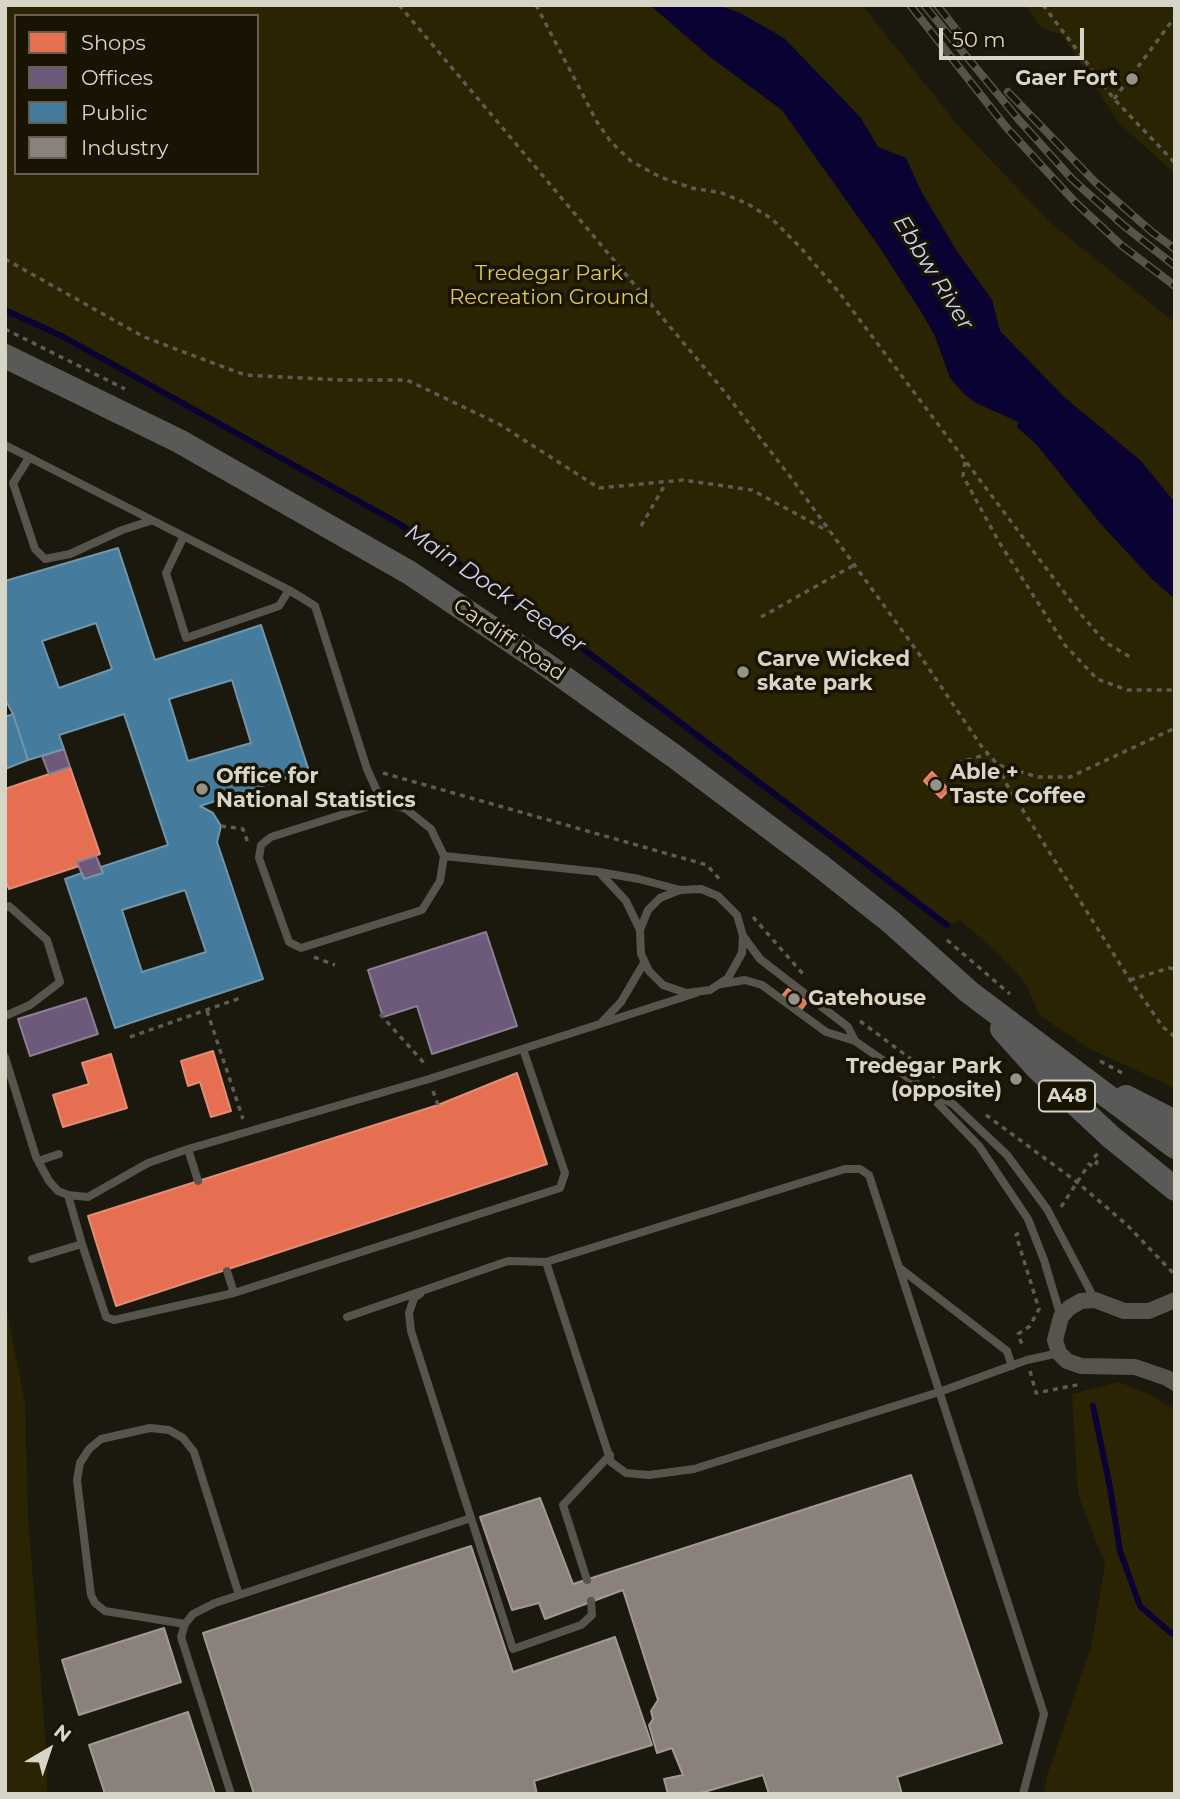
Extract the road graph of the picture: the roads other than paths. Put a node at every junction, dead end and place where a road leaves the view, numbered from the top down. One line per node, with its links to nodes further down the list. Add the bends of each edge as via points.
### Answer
1 (5, 356): 16 (main road, Cardiff Road / A48, via 179,441 410,573 685,764 891,922)
2 (5, 445): 3 (lane)
3 (29, 457): 4 (lane); 4 (lane, via 13,483 35,549 45,559)
4 (150, 521): 5 (lane)
5 (183, 538): 6 (lane); 6 (lane, via 166,573 186,638 279,606)
6 (289, 590): 7 (lane, via 315,606 367,769)
7 (382, 802): 8 (lane, via 406,809 431,829); 8 (lane, via 271,837 261,845 260,858 289,942 301,948 422,910 440,881)
8 (444, 856): 9 (lane)
9 (599, 872): 10 (lane); 12 (lane, via 625,901)
10 (680, 890): 12 (lane, via 654,904); 13 (lane, via 701,889 725,901 737,915)
11 (5, 908): 18 (lane, via 9,906 47,940 60,982 30,1005)
12 (640, 930): 14 (lane)
13 (743, 936): 15 (lane, via 739,961); 20 (lane, via 760,959 848,1027)
14 (644, 963): 17 (lane, via 663,985); 19 (lane, via 621,1002)
15 (721, 984): 17 (lane); 20 (lane, via 745,980 762,985 826,1032)
16 (969, 992): 23 (main road, Cardiff Road / A48); 31 (main road, Cardiff Road / A48, via 1037,1068)
17 (695, 993): 19 (lane)
18 (5, 1016)
19 (600, 1024): 21 (lane)
20 (855, 1041): 24 (lane)
21 (523, 1049): 27 (lane); 39 (lane, via 565,1172 560,1188)
22 (5, 1057): 29 (lane)
23 (1081, 1075): 25 (main road, A48); 26 (main road, A48)
24 (920, 1086): 40 (lane, via 953,1104 1007,1154 1051,1216); 43 (lane, via 979,1146 1028,1219)
25 (1175, 1122)
26 (1175, 1147)
27 (188, 1149): 30 (lane); 32 (lane, via 148,1163 88,1196)
28 (59, 1154): 29 (lane)
29 (38, 1161): 32 (lane, via 49,1181)
30 (198, 1181)
31 (1175, 1189)
32 (68, 1195): 33 (lane)
33 (82, 1244): 34 (lane); 39 (lane, via 106,1317 114,1320)
34 (32, 1259)
35 (546, 1262): 36 (lane, via 860,1169 869,1175); 38 (lane, via 508,1261); 48 (lane)
36 (901, 1269): 45 (lane, via 1007,1350); 47 (lane)
37 (228, 1271): 39 (lane)
38 (428, 1288): 42 (lane); 49 (lane, via 414,1298 409,1313 411,1331)
39 (234, 1293)
40 (1095, 1300): 41 (street, via 1124,1311 1149,1311); 43 (street, via 1081,1301)
41 (1175, 1300)
42 (347, 1317)
43 (1061, 1317): 44 (street, via 1055,1333)
44 (1059, 1353): 45 (lane); 46 (street, via 1081,1366 1135,1367)
45 (1012, 1366): 47 (lane)
46 (1175, 1383)
47 (939, 1392): 48 (lane, via 694,1469 626,1473 611,1462); 55 (lane, via 1044,1714)
48 (610, 1455): 50 (lane, via 564,1505)
49 (471, 1518): 51 (lane); 52 (lane, via 513,1649 581,1625 592,1615)
50 (587, 1580)
51 (240, 1595): 53 (lane, via 193,1614); 53 (lane, via 194,1452 183,1438 169,1430 150,1428 101,1439 80,1463 77,1480 91,1595 105,1611)
52 (591, 1601)
53 (185, 1624): 54 (lane, via 181,1637)
54 (231, 1794)
55 (1023, 1794)

